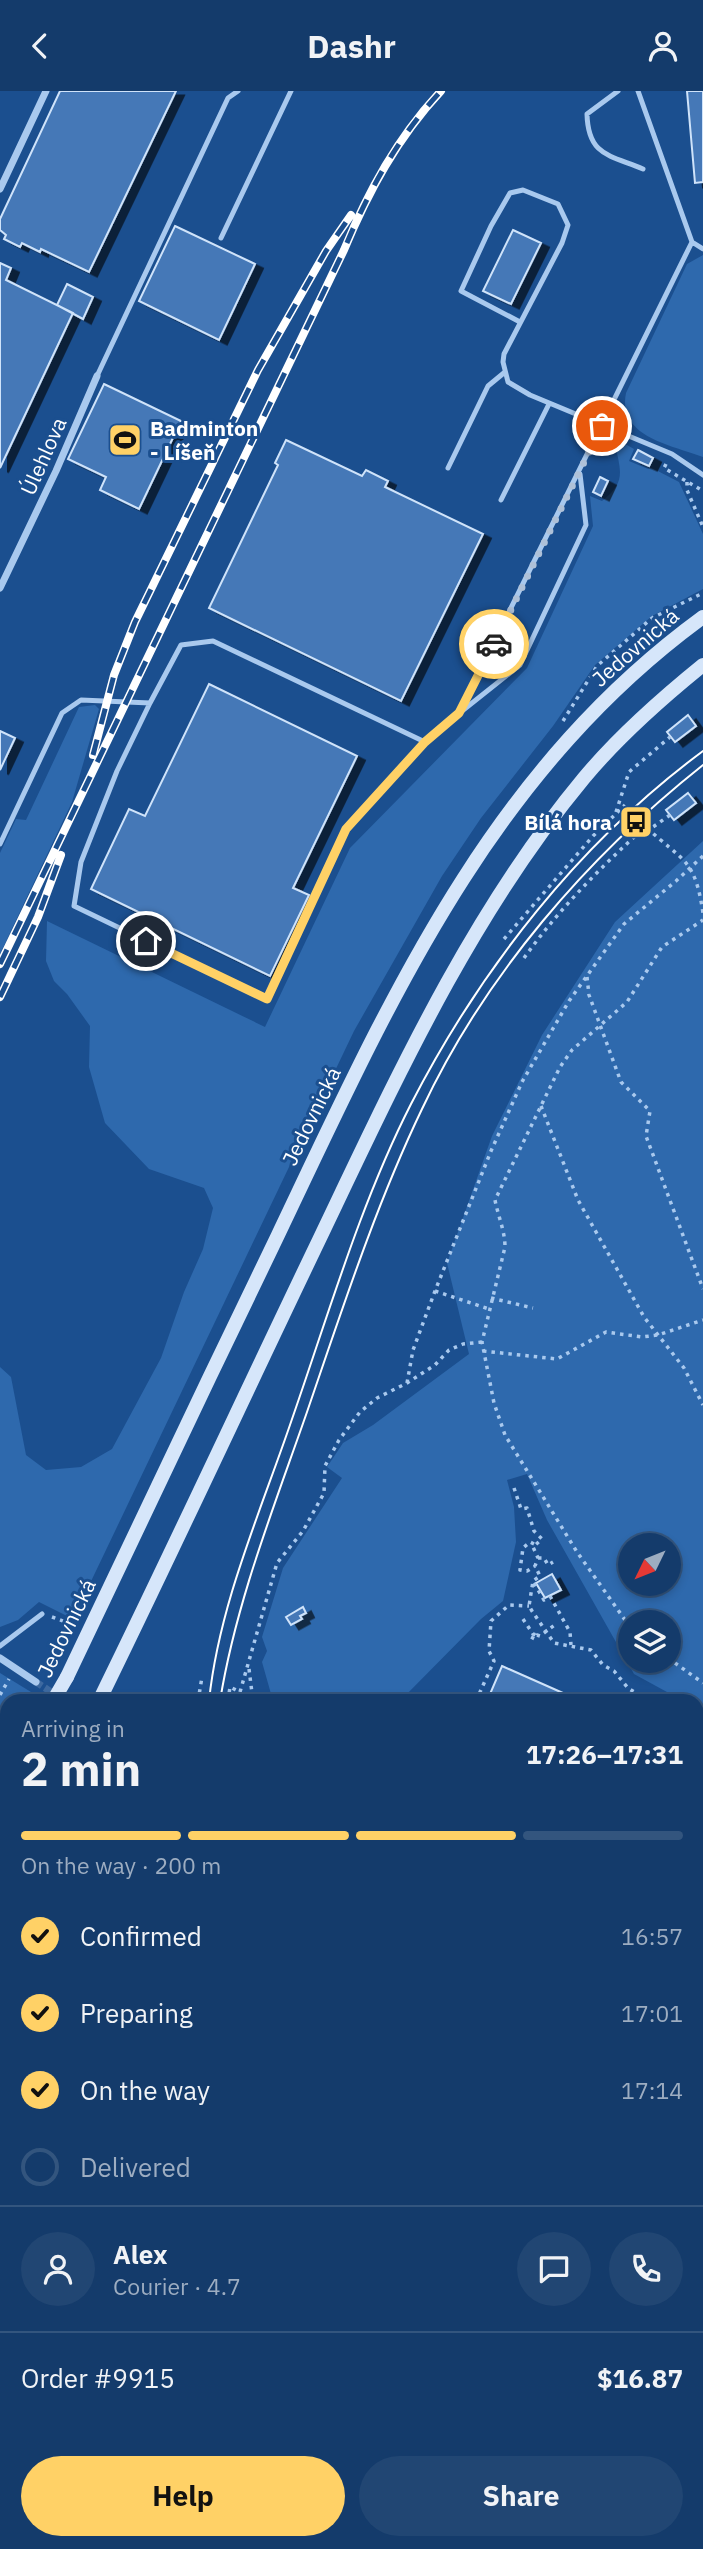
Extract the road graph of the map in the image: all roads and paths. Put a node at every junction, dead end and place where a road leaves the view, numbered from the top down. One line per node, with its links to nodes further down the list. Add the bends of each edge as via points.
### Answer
1 (46, 91): 7 (street)
2 (238, 91): 13 (lane, via 228,98)
3 (291, 91): 8 (lane)
4 (618, 91): 6 (lane, via 587,114 588,133 594,146)
5 (638, 91): 9 (lane)
6 (643, 169)
7 (0, 189)
8 (221, 238)
9 (692, 242): 10 (lane); 15 (lane)
10 (703, 249)
11 (520, 322): 11 (lane, via 461,291 510,193 523,190 558,204 568,225); 12 (lane, via 504,354)
12 (505, 372): 14 (lane, via 508,382); 16 (lane, via 488,386)
13 (97, 376): 22 (street, Úlehlova)
14 (549, 404): 15 (lane); 20 (lane)
15 (602, 426): 17 (lane); 18 (lane, via 672,454)
16 (448, 468)
17 (580, 473): 26 (lane); 26 (lane, via 586,525 520,665)
18 (703, 475)
19 (687, 482): 21 (path)
20 (501, 500)
21 (703, 527)
22 (0, 588)
23 (703, 617): 82 (main road, Jedovnická, bridge, via 642,665 555,753 490,837 439,915 379,1023)
24 (703, 665): 83 (main road, via 644,716 585,777 524,857 461,958 388,1096)
25 (150, 703): 28 (lane, via 181,645 212,641); 28 (lane, via 81,862 74,905 267,999 346,829); 33 (lane, via 82,700 62,713)
26 (459, 713): 28 (lane)
27 (670, 737): 30 (path, via 629,772)
28 (425, 742)
29 (625, 805): 30 (path)
30 (615, 814): 38 (path)
31 (670, 815): 32 (path)
32 (645, 827): 35 (path); 39 (path, via 572,898)
33 (0, 844)
34 (703, 856): 35 (path)
35 (691, 868): 36 (path); 40 (path, via 624,924)
36 (703, 913)
37 (703, 920): 41 (path, via 662,947 627,1002)
38 (504, 939)
39 (524, 958)
40 (587, 976): 41 (path); 44 (path, via 522,1082)
41 (600, 1026): 42 (path, via 572,1050); 43 (path, via 621,1082 650,1111 646,1136)
42 (540, 1105): 45 (path, via 495,1200 505,1247); 49 (path, via 579,1200)
43 (703, 1289)
44 (435, 1291): 46 (path); 52 (path, via 413,1350)
45 (491, 1298): 46 (path); 47 (path)
46 (489, 1308): 50 (path)
47 (533, 1308)
48 (703, 1319): 49 (path)
49 (658, 1335): 51 (path, via 606,1332 557,1359); 53 (path, via 684,1368)
50 (482, 1342): 51 (path); 52 (path, via 449,1350)
51 (483, 1351): 63 (path, via 505,1435)
52 (407, 1383): 74 (path, via 360,1412 325,1466 324,1493 303,1531 277,1563)
53 (703, 1405)
54 (514, 1488): 55 (path)
55 (541, 1540): 56 (path); 57 (path)
56 (548, 1543)
57 (534, 1544): 58 (path); 60 (path, via 526,1544 520,1570)
58 (538, 1558): 59 (path, via 548,1565); 60 (path)
59 (553, 1562)
60 (535, 1566): 61 (path, via 541,1578)
61 (533, 1581): 62 (path); 71 (path, via 544,1600 550,1596 570,1632)
62 (529, 1606): 68 (path); 87 (path, via 509,1605 491,1621 489,1651 495,1661)
63 (618, 1610)
64 (42, 1614): 67 (path); 72 (lane)
65 (523, 1619): 69 (path)
66 (556, 1624): 68 (path)
67 (74, 1625)
68 (545, 1631): 69 (path); 71 (path, via 554,1643)
69 (537, 1635): 70 (path)
70 (531, 1637)
71 (571, 1645): 88 (path, via 591,1650)
72 (0, 1646)
73 (0, 1658): 78 (street)
74 (249, 1665): 80 (path); 86 (path)
75 (681, 1667): 79 (path)
76 (12, 1674): 81 (path)
77 (202, 1677): 84 (path)
78 (37, 1682)
79 (703, 1683)
80 (240, 1692): 85 (path, via 230,1687)
81 (1, 1694)
82 (58, 1694)
83 (102, 1694)
84 (199, 1694)
85 (229, 1694)
86 (252, 1694)
87 (479, 1694)
88 (637, 1694)

